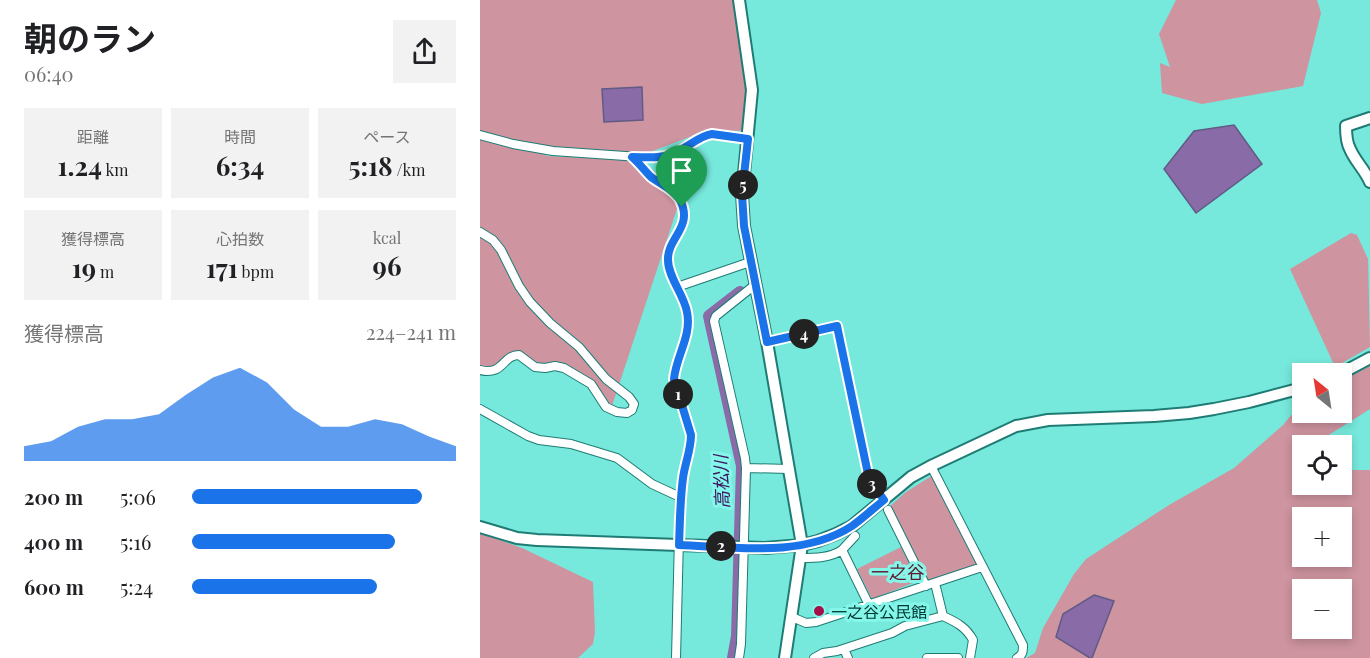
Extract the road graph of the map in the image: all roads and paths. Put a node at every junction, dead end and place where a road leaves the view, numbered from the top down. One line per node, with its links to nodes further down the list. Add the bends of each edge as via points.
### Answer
1 (739, 0): 4 (street, via 752,90)
2 (1370, 118): 6 (street, via 1346,126 1350,150)
3 (480, 135): 5 (street, via 553,151)
4 (748, 139): 5 (street, via 705,135 674,153 654,158); 8 (street, via 742,210)
5 (632, 157): 10 (street, via 680,200 682,227 668,261)
6 (1370, 182)
7 (480, 232): 14 (street, via 501,250 530,302 634,404 627,413 617,412 606,407 591,384 564,368 535,366 519,355 497,370)
8 (750, 262): 9 (street); 10 (street)
9 (756, 284): 11 (street); 18 (street, via 714,321)
10 (677, 287): 20 (street, via 688,324 674,379 691,435)
11 (767, 342): 19 (street); 21 (street, via 837,326 868,474)
12 (1370, 357): 13 (street)
13 (1352, 367)
14 (480, 370)
15 (1292, 391): 17 (street, via 1214,410 1048,420 1016,426)
16 (480, 409): 20 (street, via 538,440 571,444 617,458 652,484)
17 (931, 466): 21 (street, via 904,482); 29 (street)
18 (746, 468): 19 (street); 26 (street)
19 (789, 470): 25 (street)
20 (681, 496): 24 (street)
21 (886, 505): 25 (street, via 852,526); 31 (street)
22 (480, 527): 24 (street, via 537,540)
23 (855, 536): 27 (street)
24 (679, 545): 26 (street); 36 (street)
25 (802, 545): 26 (street); 28 (street)
26 (740, 547): 37 (street)
27 (842, 550): 28 (street, via 824,557); 32 (street)
28 (801, 558): 34 (street)
29 (982, 567): 30 (street); 44 (street, via 1023,645)
30 (935, 583): 31 (street); 33 (street)
31 (926, 586): 32 (street)
32 (869, 605): 34 (street, via 816,622 806,623)
33 (943, 616): 35 (street); 43 (street, via 969,631 973,640)
34 (792, 617): 38 (street)
35 (844, 649): 39 (street); 40 (street)
36 (676, 658)
37 (739, 658)
38 (784, 658)
39 (814, 658)
40 (848, 658)
41 (927, 658): 42 (street)
42 (958, 658)
43 (970, 658)
44 (1017, 658)

